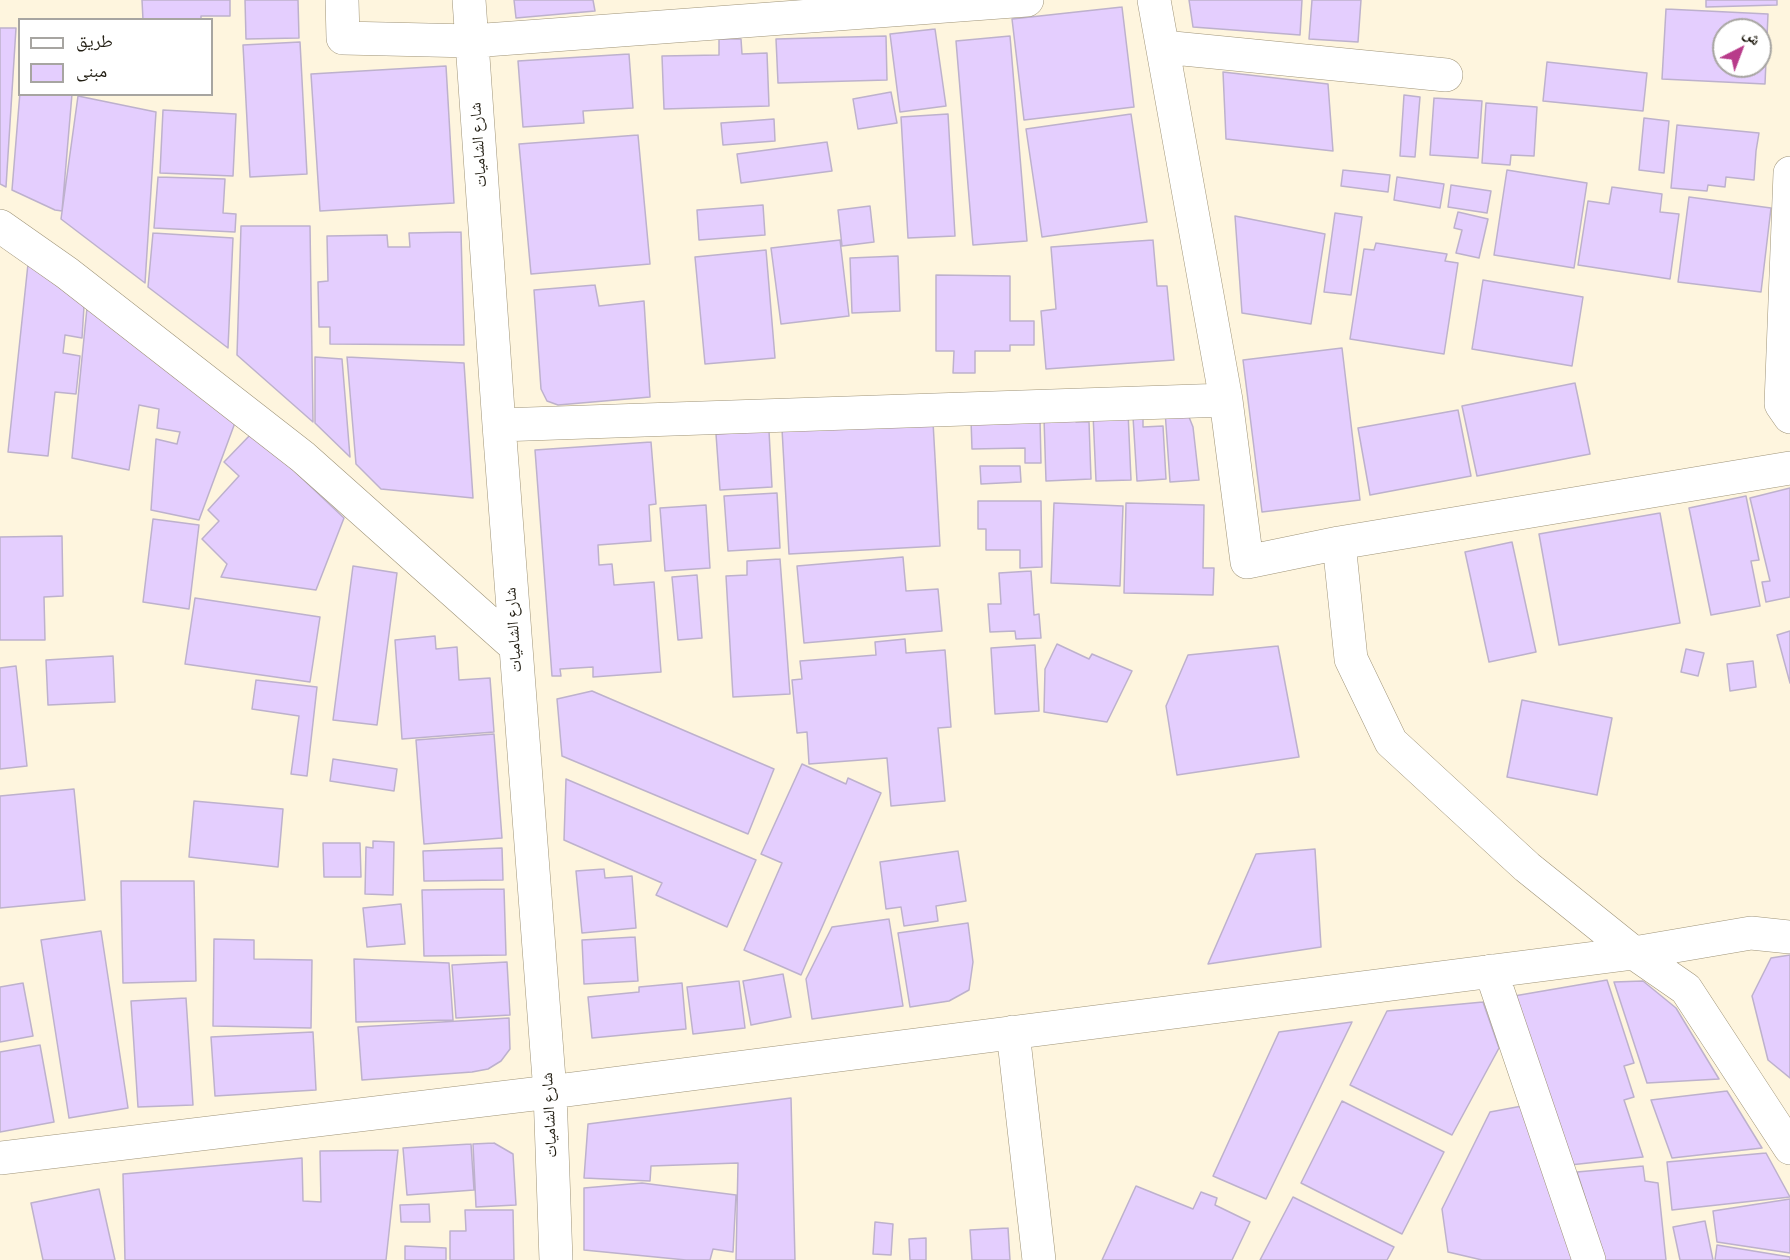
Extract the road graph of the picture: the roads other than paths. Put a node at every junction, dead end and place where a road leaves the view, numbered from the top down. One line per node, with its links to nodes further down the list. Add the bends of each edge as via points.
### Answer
1 (342, 0): 5 (street, via 343,38)
2 (469, 0): 5 (street, شارع الشاميات)
3 (1027, 0): 5 (street)
4 (1154, 0): 6 (street)
5 (472, 41): 12 (street, شارع الشاميات)
6 (1163, 47): 7 (street); 10 (street)
7 (1446, 75)
8 (1790, 173): 11 (street, via 1781,404)
9 (0, 226): 15 (street, via 67,273 303,457)
10 (1226, 400): 12 (street); 14 (street, via 1247,562)
11 (1790, 417)
12 (499, 425): 15 (street, شارع الشاميات)
13 (1790, 468): 14 (street)
14 (1339, 543): 17 (street, via 1351,659 1391,742 1527,867)
15 (515, 646): 20 (street, شارع الشاميات)
16 (1790, 937): 17 (street, via 1751,933)
17 (1634, 953): 18 (street); 21 (street, via 1686,989)
18 (1491, 971): 19 (street); 25 (street)
19 (1013, 1032): 20 (street); 24 (street)
20 (550, 1092): 22 (street); 23 (street, شارع الشاميات)
21 (1790, 1148)
22 (0, 1158)
23 (556, 1260)
24 (1039, 1260)
25 (1589, 1260)

